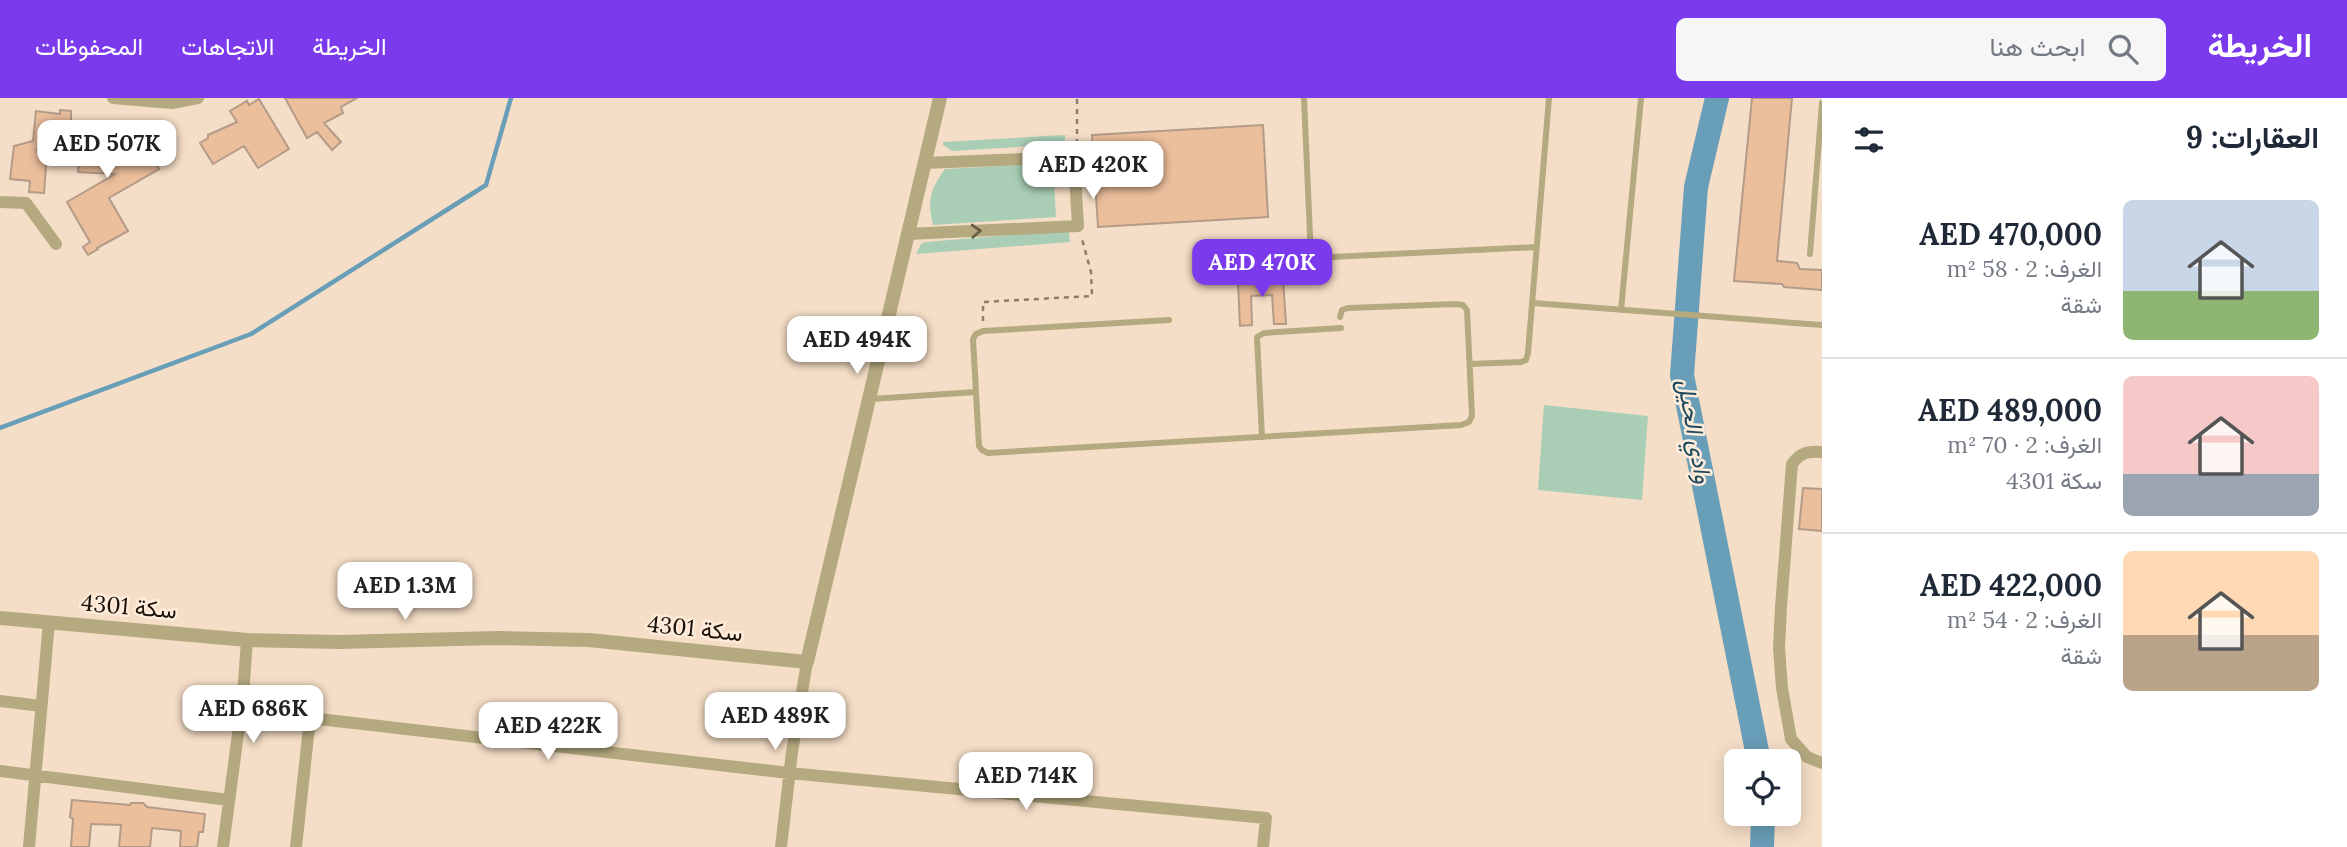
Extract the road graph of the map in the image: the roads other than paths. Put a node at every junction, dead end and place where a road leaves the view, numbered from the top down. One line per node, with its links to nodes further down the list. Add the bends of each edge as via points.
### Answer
1 (113, 98): 2 (street, via 172,103)
2 (198, 98)
3 (940, 98): 10 (street)
4 (1304, 98): 15 (lane, via 1311,258)
5 (1549, 98): 15 (lane)
6 (1641, 98): 18 (lane)
7 (1822, 103): 8 (lane)
8 (1820, 140): 9 (lane)
9 (1820, 155): 11 (lane)
10 (925, 163): 13 (street); 13 (street, one-way to 10, via 1078,226 1074,157)
11 (1819, 179): 16 (lane)
12 (0, 202): 14 (street, via 26,203)
13 (908, 234): 25 (street)
14 (56, 244)
15 (1537, 247): 17 (lane)
16 (1810, 254)
17 (1532, 303): 18 (lane); 23 (lane, via 1526,360)
18 (1620, 310): 21 (lane)
19 (1340, 317): 23 (lane, via 1342,310 1348,309 1462,305 1467,310)
20 (1169, 320): 24 (lane, via 982,331 974,339)
21 (1822, 325)
22 (1341, 328): 26 (lane, via 1257,337)
23 (1469, 364): 26 (lane, via 1472,416 1461,425)
24 (976, 392): 25 (lane); 26 (lane, via 979,446 988,453)
25 (869, 399): 31 (street)
26 (1262, 437)
27 (1822, 452): 34 (street, via 1807,451 1792,464 1779,648 1791,740 1807,757)
28 (0, 618): 29 (street, سكة 4301)
29 (49, 622): 30 (street, سكة 4301); 33 (street)
30 (247, 639): 31 (street, سكة 4301, via 589,639); 38 (street)
31 (807, 662): 36 (street)
32 (0, 701): 33 (street)
33 (41, 706): 37 (street)
34 (1822, 763)
35 (0, 771): 37 (street)
36 (789, 773): 41 (street, via 310,718); 42 (street); 43 (street, via 1266,818)
37 (35, 776): 38 (street); 39 (street)
38 (229, 800): 40 (street)
39 (29, 847)
40 (223, 847)
41 (296, 847)
42 (781, 847)
43 (1263, 847)

